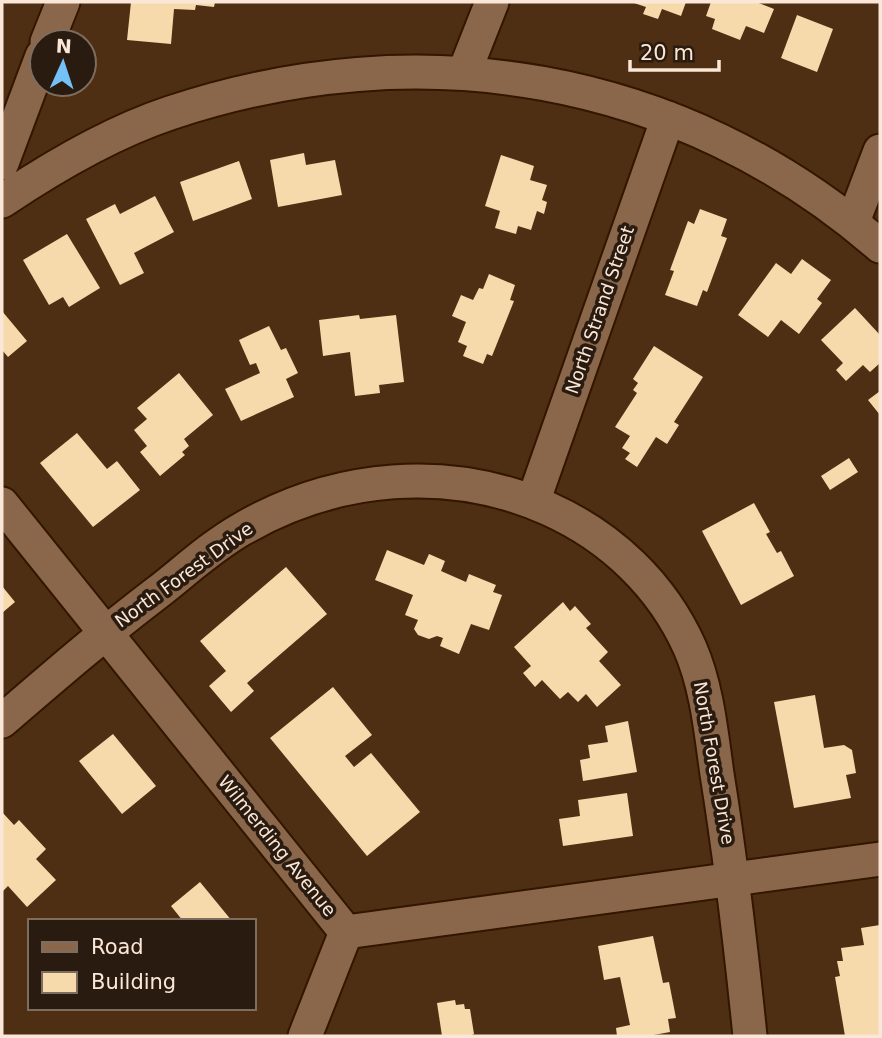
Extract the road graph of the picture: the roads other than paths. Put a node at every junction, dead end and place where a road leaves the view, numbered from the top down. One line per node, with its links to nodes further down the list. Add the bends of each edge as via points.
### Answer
1 (63, 2): 3 (street)
2 (492, 2): 4 (street)
3 (53, 28)
4 (464, 73): 6 (street, via 550,84); 9 (street, via 401,71 313,78 240,92 168,114 99,143)
5 (28, 93): 8 (street)
6 (667, 118): 10 (street, via 738,149); 12 (street, North Strand Street)
7 (880, 151): 10 (street)
8 (2, 163)
9 (2, 201)
10 (853, 222): 11 (street)
11 (880, 246)
12 (533, 502): 14 (street, North Forest Drive, via 434,480 337,489 288,505 242,529); 17 (street, North Forest Drive, via 605,541 636,568 668,608 685,639 705,693)
13 (2, 504): 14 (street, Wilmerding Avenue)
14 (105, 632): 15 (street, North Forest Drive); 18 (street, Wilmerding Avenue)
15 (2, 721)
16 (880, 859): 17 (street, Wilmerding Avenue)
17 (734, 879): 18 (street, Wilmerding Avenue); 20 (street, North Forest Drive)
18 (346, 932): 19 (street)
19 (305, 1036)
20 (750, 1036)

